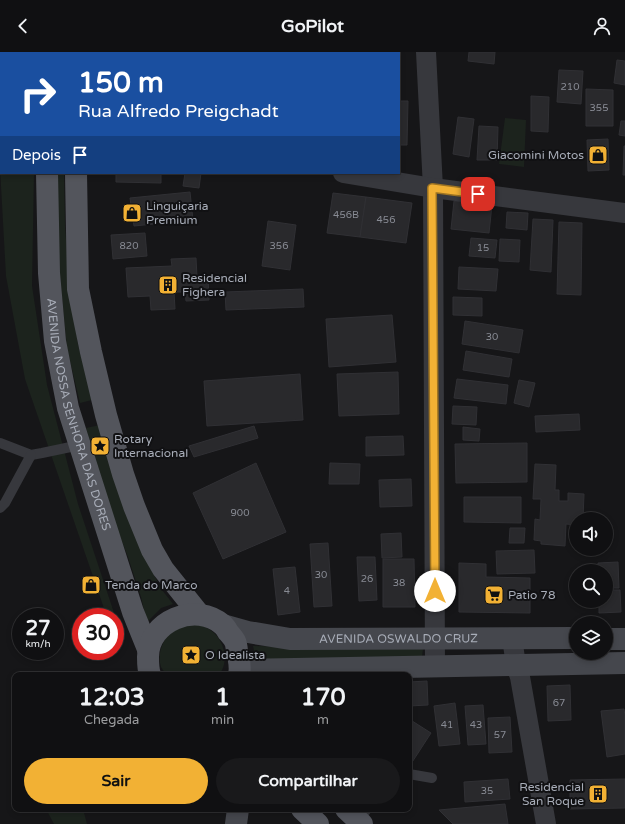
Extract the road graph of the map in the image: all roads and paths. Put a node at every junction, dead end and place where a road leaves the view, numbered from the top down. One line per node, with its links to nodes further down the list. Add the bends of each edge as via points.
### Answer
1 (426, 52): 5 (street)
2 (47, 174): 8 (main road, AVENIDA NOSSA SENHORA DAS DORES, via 49,273 55,341 68,408)
3 (76, 174): 11 (main road, AVENIDA NOSSA SENHORA DAS DORES, via 78,289 122,474 152,550 163,569)
4 (348, 174): 5 (street)
5 (432, 188): 6 (street); 13 (street)
6 (625, 213)
7 (0, 443): 9 (lane)
8 (80, 445): 9 (lane); 18 (main road, AVENIDA NOSSA SENHORA DAS DORES, via 133,612)
9 (31, 454): 10 (lane)
10 (0, 508)
11 (199, 614): 12 (main road); 18 (main road, via 182,615 167,622 155,633)
12 (223, 625): 13 (street, AVENIDA OSWALDO CRUZ, via 290,639); 23 (main road, via 236,642)
13 (435, 638): 14 (street, AVENIDA OSWALDO CRUZ); 21 (street)
14 (512, 638): 15 (street, AVENIDA OSWALDO CRUZ); 20 (street)
15 (569, 638)
16 (613, 639): 17 (street)
17 (625, 639)
18 (148, 649): 22 (main road)
19 (625, 663): 20 (street)
20 (516, 665): 21 (street); 30 (street)
21 (435, 667): 23 (street)
22 (149, 672)
23 (239, 672)
24 (412, 775): 25 (lane)
25 (432, 778)
26 (238, 812): 28 (street)
27 (305, 812): 29 (main road)
28 (236, 824)
29 (318, 824)
30 (546, 824)

